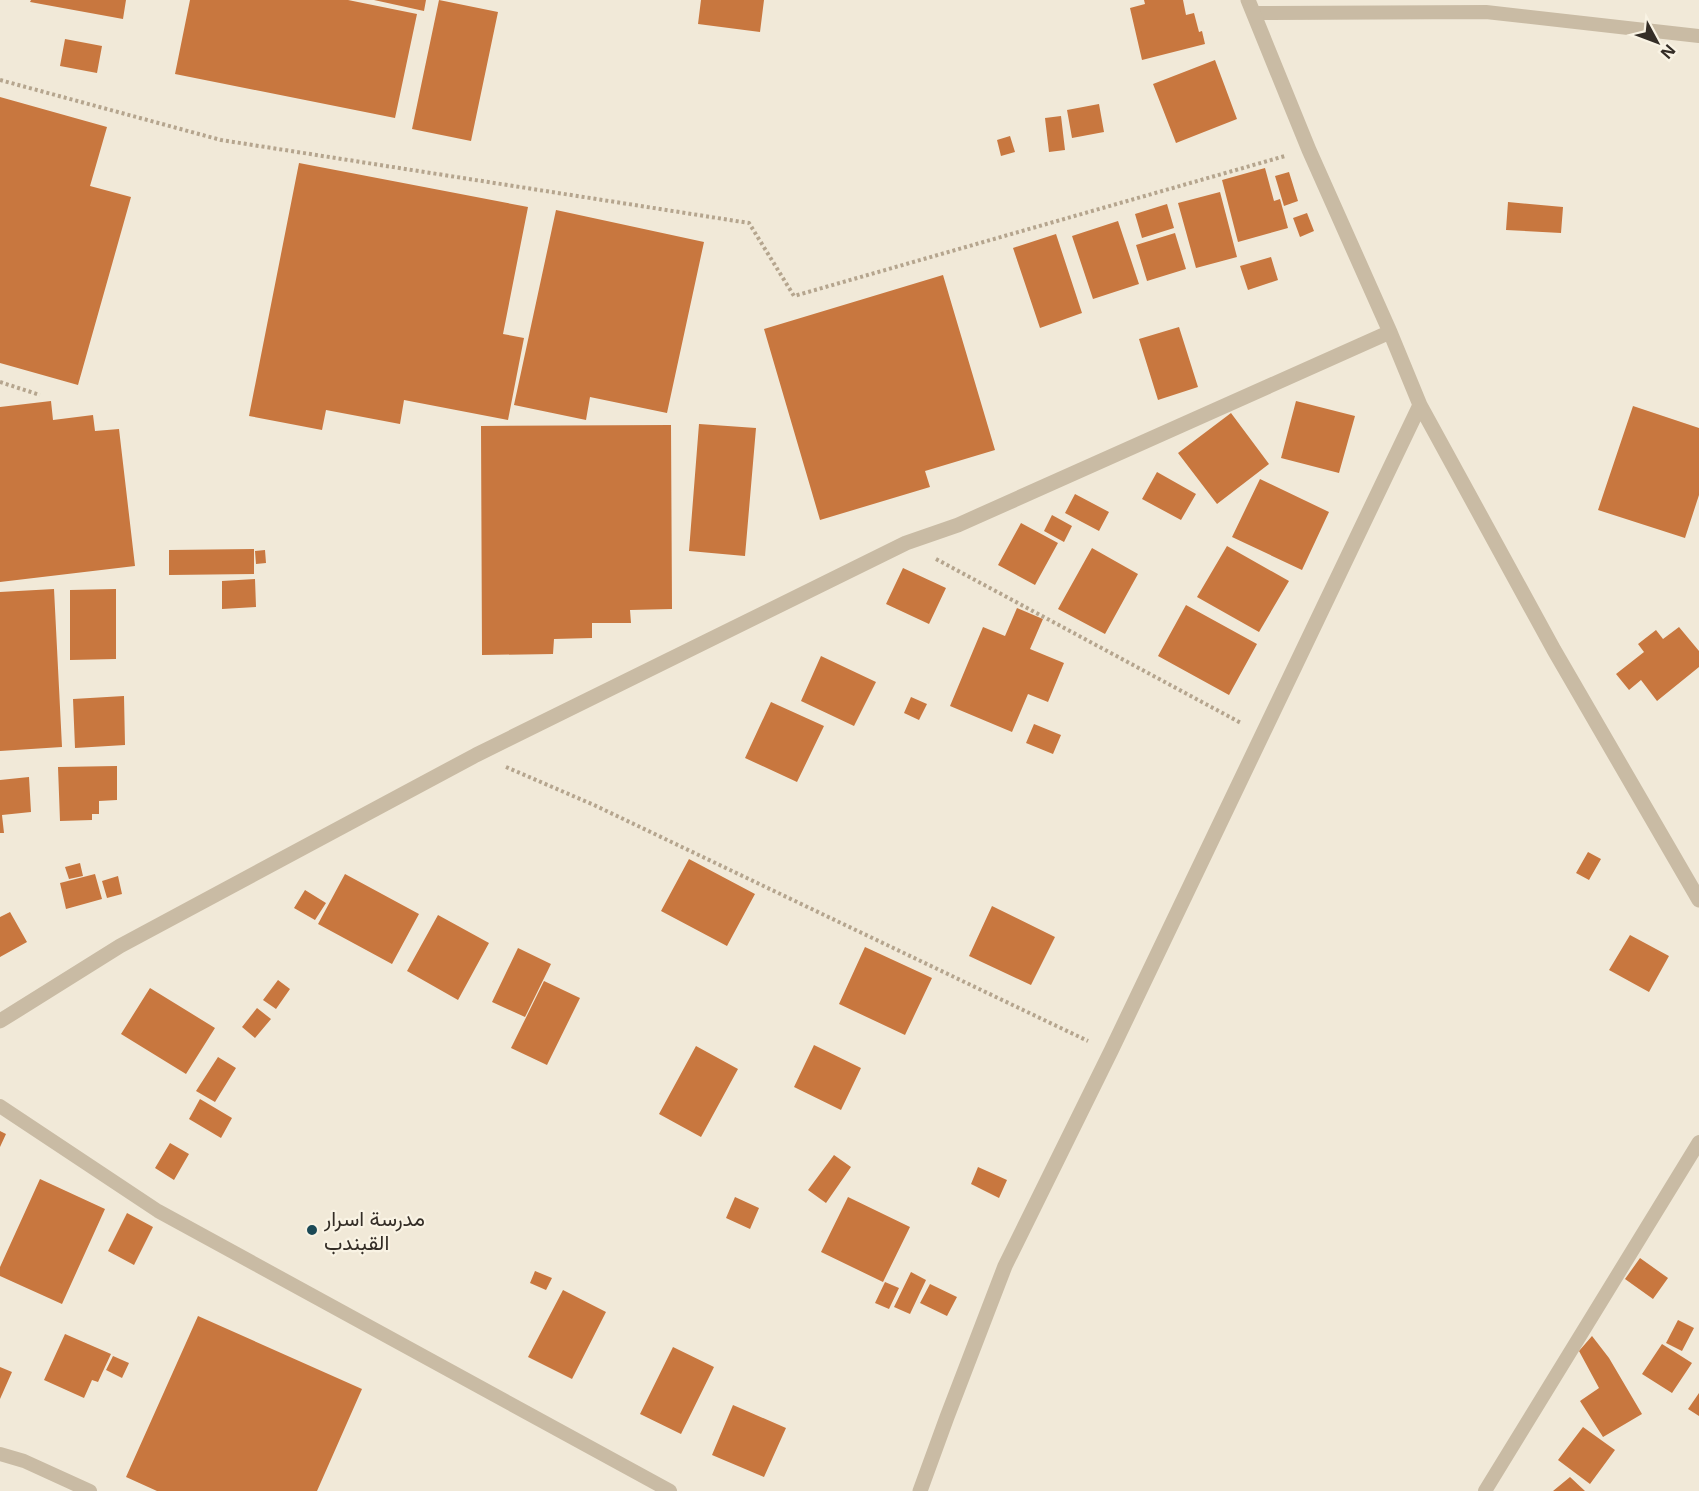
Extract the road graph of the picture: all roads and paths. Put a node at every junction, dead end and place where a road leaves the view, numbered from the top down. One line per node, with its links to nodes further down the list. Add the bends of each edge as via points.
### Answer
1 (1251, 7): 2 (lane, via 1486,12); 4 (street)
2 (1699, 36)
3 (0, 80): 4 (path, via 221,140 749,223 794,296)
4 (1309, 150): 5 (street)
5 (1390, 332): 8 (street); 9 (street, via 958,525)
6 (0, 382): 7 (path)
7 (40, 395)
8 (1420, 405): 10 (street); 12 (street, via 1554,650)
9 (906, 543): 10 (path); 11 (street)
10 (1262, 735): 14 (street)
11 (476, 755): 13 (street, via 120,946); 14 (path, via 594,805)
12 (1699, 900)
13 (0, 1021)
14 (1111, 1052): 20 (street, via 1005,1266)
15 (0, 1106): 19 (lane, via 158,1211)
16 (1699, 1142): 21 (lane)
17 (0, 1454): 18 (lane)
18 (90, 1491)
19 (670, 1491)
20 (920, 1491)
21 (1485, 1491)

